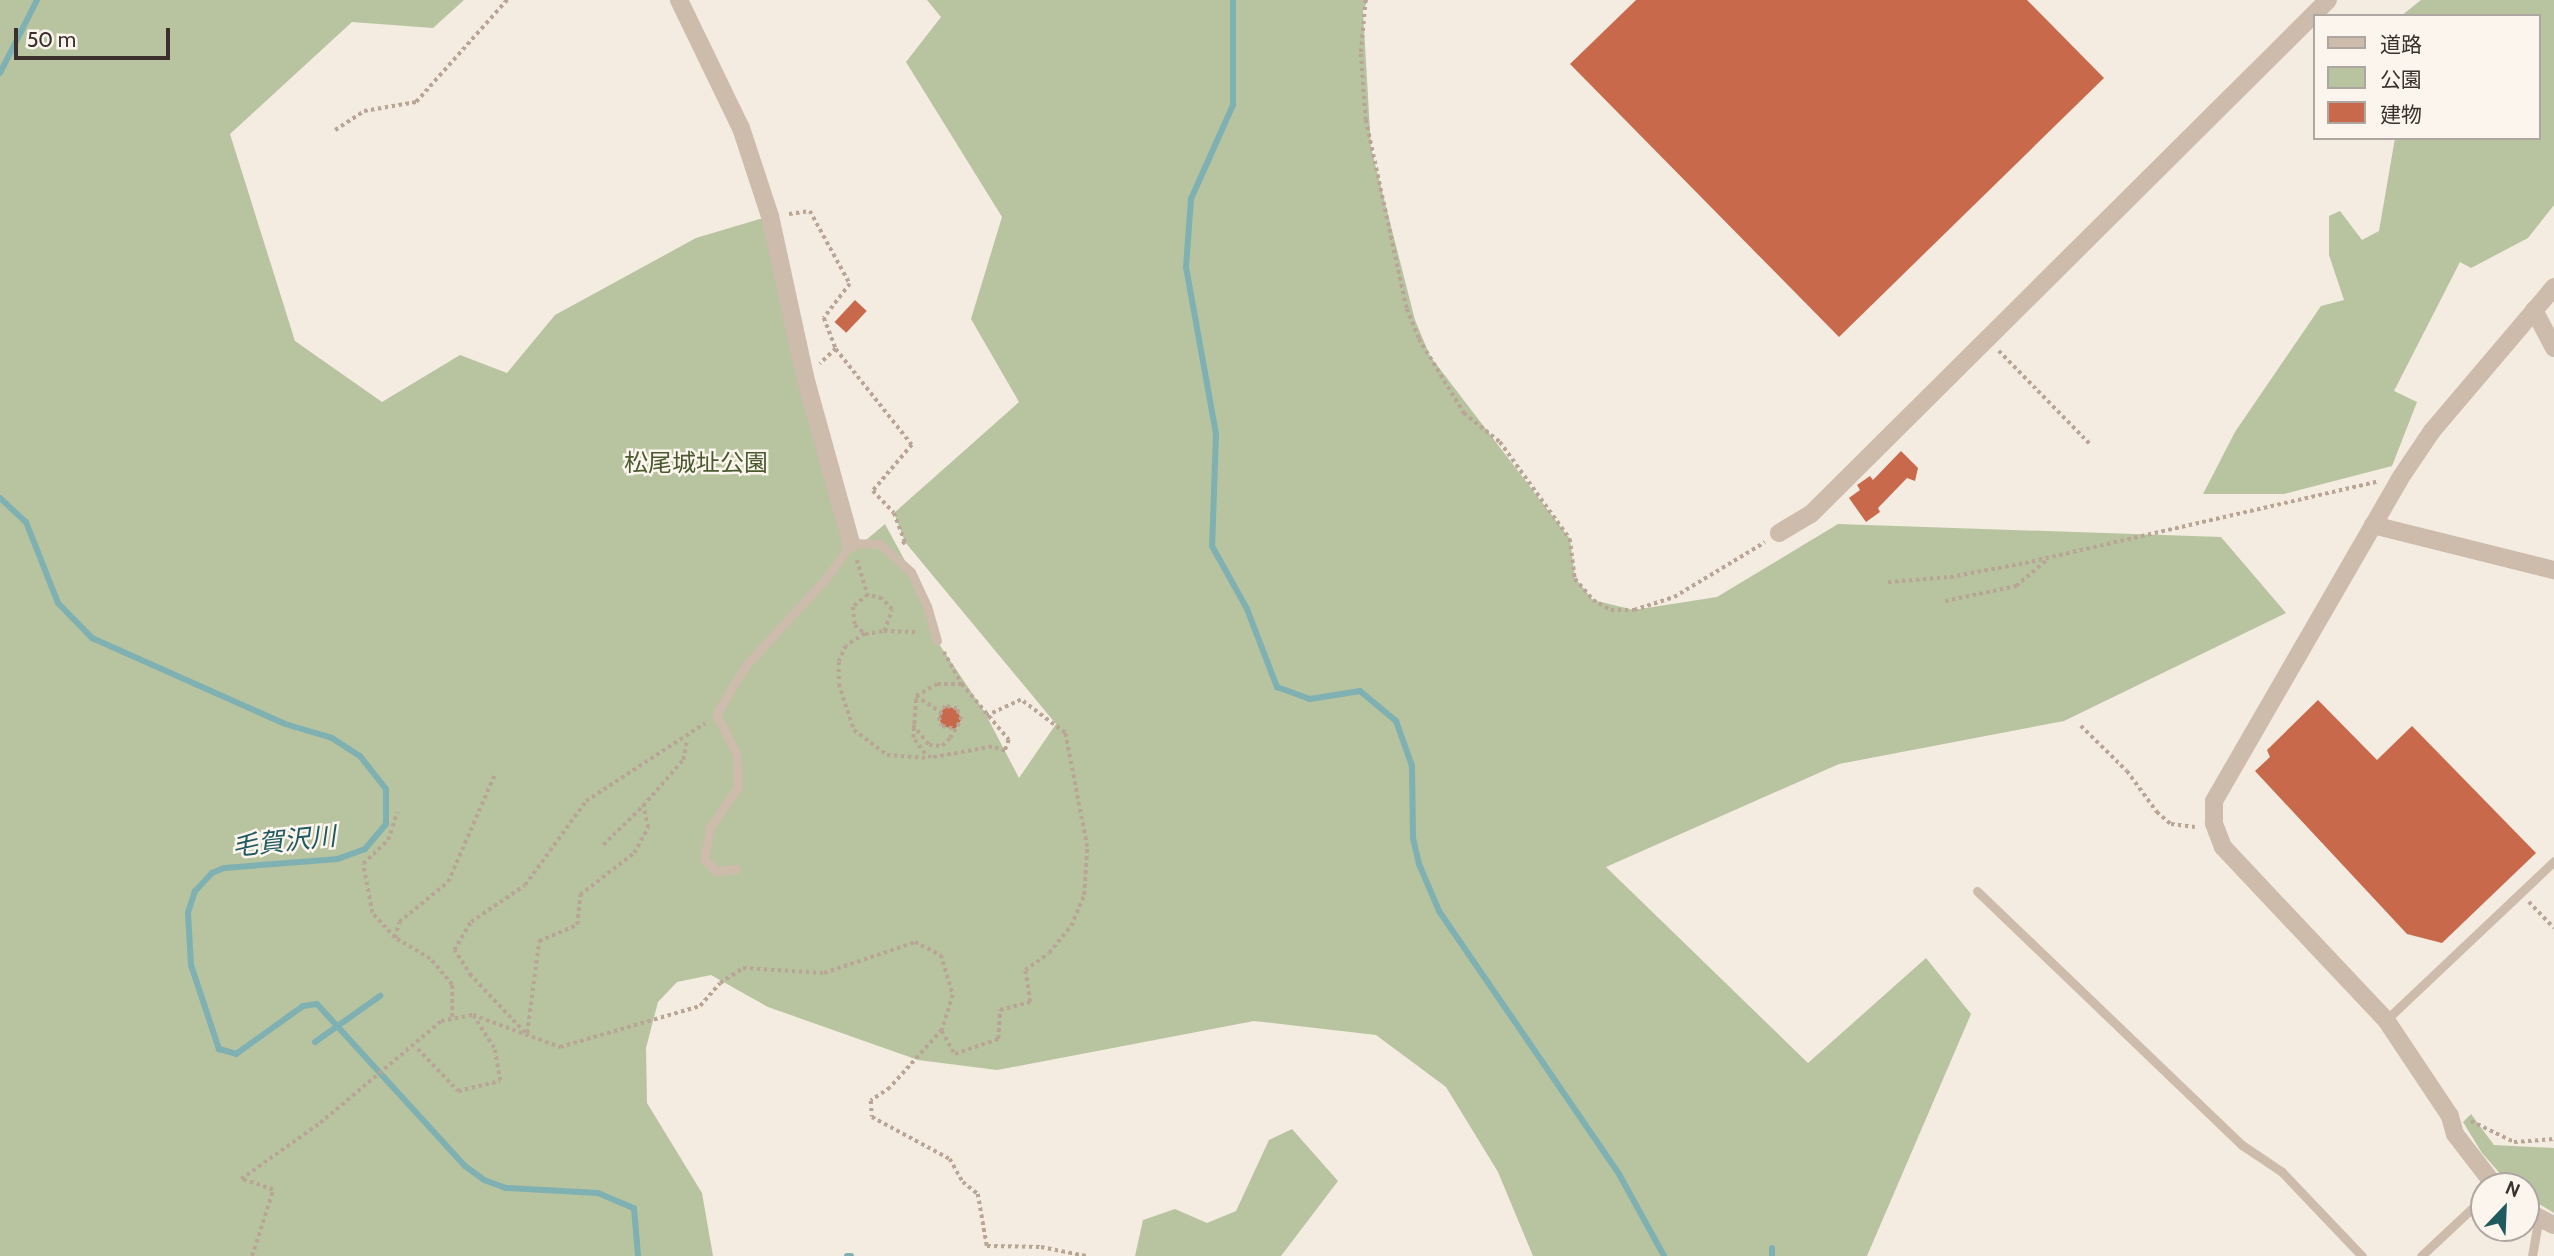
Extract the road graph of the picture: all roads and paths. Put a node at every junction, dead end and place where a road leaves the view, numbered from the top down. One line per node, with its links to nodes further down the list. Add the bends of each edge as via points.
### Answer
1 (507, 0): 7 (path, via 416,102 364,111)
2 (679, 0): 8 (street, via 741,128)
3 (1366, 0): 18 (path, via 1361,54 1366,120 1407,309 1419,339 1464,413 1500,442 1570,539 1575,579 1593,600 1611,610 1634,610 1674,597)
4 (2329, 0): 5 (street)
5 (2315, 14)
6 (2312, 17): 11 (street)
7 (335, 130)
8 (770, 216): 13 (path, via 810,211 850,284 824,318); 14 (street)
9 (2554, 287): 10 (street)
10 (2534, 310): 12 (street); 16 (street, via 2432,431)
11 (1987, 340): 15 (path); 18 (street, via 1811,514)
12 (2554, 348)
13 (836, 349): 14 (path); 20 (path, via 912,445 873,491 894,513 905,542)
14 (805, 377): 19 (street)
15 (2090, 444)
16 (2397, 484): 17 (street); 21 (path, via 2370,481)
17 (2373, 525): 22 (street); 40 (street, via 2214,801)
18 (1779, 533)
19 (851, 543): 20 (lane, via 866,540); 24 (path); 30 (lane, via 828,576 746,665)
20 (893, 552): 27 (lane, via 911,572 928,606)
21 (2049, 558): 23 (path, via 1950,577); 25 (path, via 2016,586)
22 (2554, 570)
23 (1888, 582)
24 (868, 595): 26 (path, via 853,607 855,625); 26 (path, via 882,599 892,610 884,631)
25 (1945, 601)
26 (865, 634): 36 (path, via 846,646 839,662 839,684 854,730 887,755)
27 (937, 641)
28 (916, 696): 29 (path); 31 (path, via 937,684 962,684); 32 (path)
29 (942, 712): 34 (path, via 942,726); 34 (path, via 945,706 957,709 961,720)
30 (716, 714): 35 (path); 43 (lane, via 737,755 738,787 710,827 704,859 716,871)
31 (987, 716): 36 (path, via 1010,740 1005,751 992,747); 51 (path, via 1021,700 1065,733 1087,847 1084,895 1064,935 1025,970 1030,1002 1000,1010 998,1040 955,1054)
32 (912, 723): 34 (path, via 929,745 942,746); 36 (path, via 913,738)
33 (2081, 726): 40 (path, via 2171,824 2187,829)
34 (956, 729)
35 (687, 739): 38 (path, via 683,760); 52 (path, via 586,801 525,885 471,922 454,950 471,976)
36 (931, 758)
37 (495, 775): 47 (path, via 447,882 400,922)
38 (643, 806): 41 (path); 52 (path, via 648,828 634,853 580,895 577,925 539,942)
39 (397, 812): 47 (path, via 388,840 363,864 372,913)
40 (2214, 823): 50 (street, via 2223,847)
41 (603, 845)
42 (2554, 861): 45 (lane)
43 (736, 869)
44 (1976, 891): 60 (lane, via 2242,1145 2281,1172)
45 (2521, 893): 46 (path); 50 (lane)
46 (2554, 928)
47 (395, 938): 49 (path, via 430,959 452,985)
48 (472, 1015): 49 (path); 52 (path); 53 (path, via 494,1048 500,1082 458,1091)
49 (452, 1017): 58 (path, via 441,1021 320,1124 241,1179 273,1190)
50 (2386, 1020): 54 (street)
51 (942, 1030): 52 (path, via 953,995 941,955 915,942 824,973 743,968 720,983 700,1006 570,1045 560,1047); 59 (path, via 890,1088 871,1101 873,1117 950,1158 963,1182 978,1194 987,1246 1041,1247)
52 (527, 1035)
53 (418, 1049)
54 (2450, 1116): 55 (path, via 2460,1115 2514,1142); 56 (street, via 2455,1134)
55 (2554, 1139)
56 (2484, 1172)
57 (2470, 1210): 61 (lane)
58 (252, 1256)
59 (1086, 1256)
60 (2362, 1256)
61 (2421, 1256)

